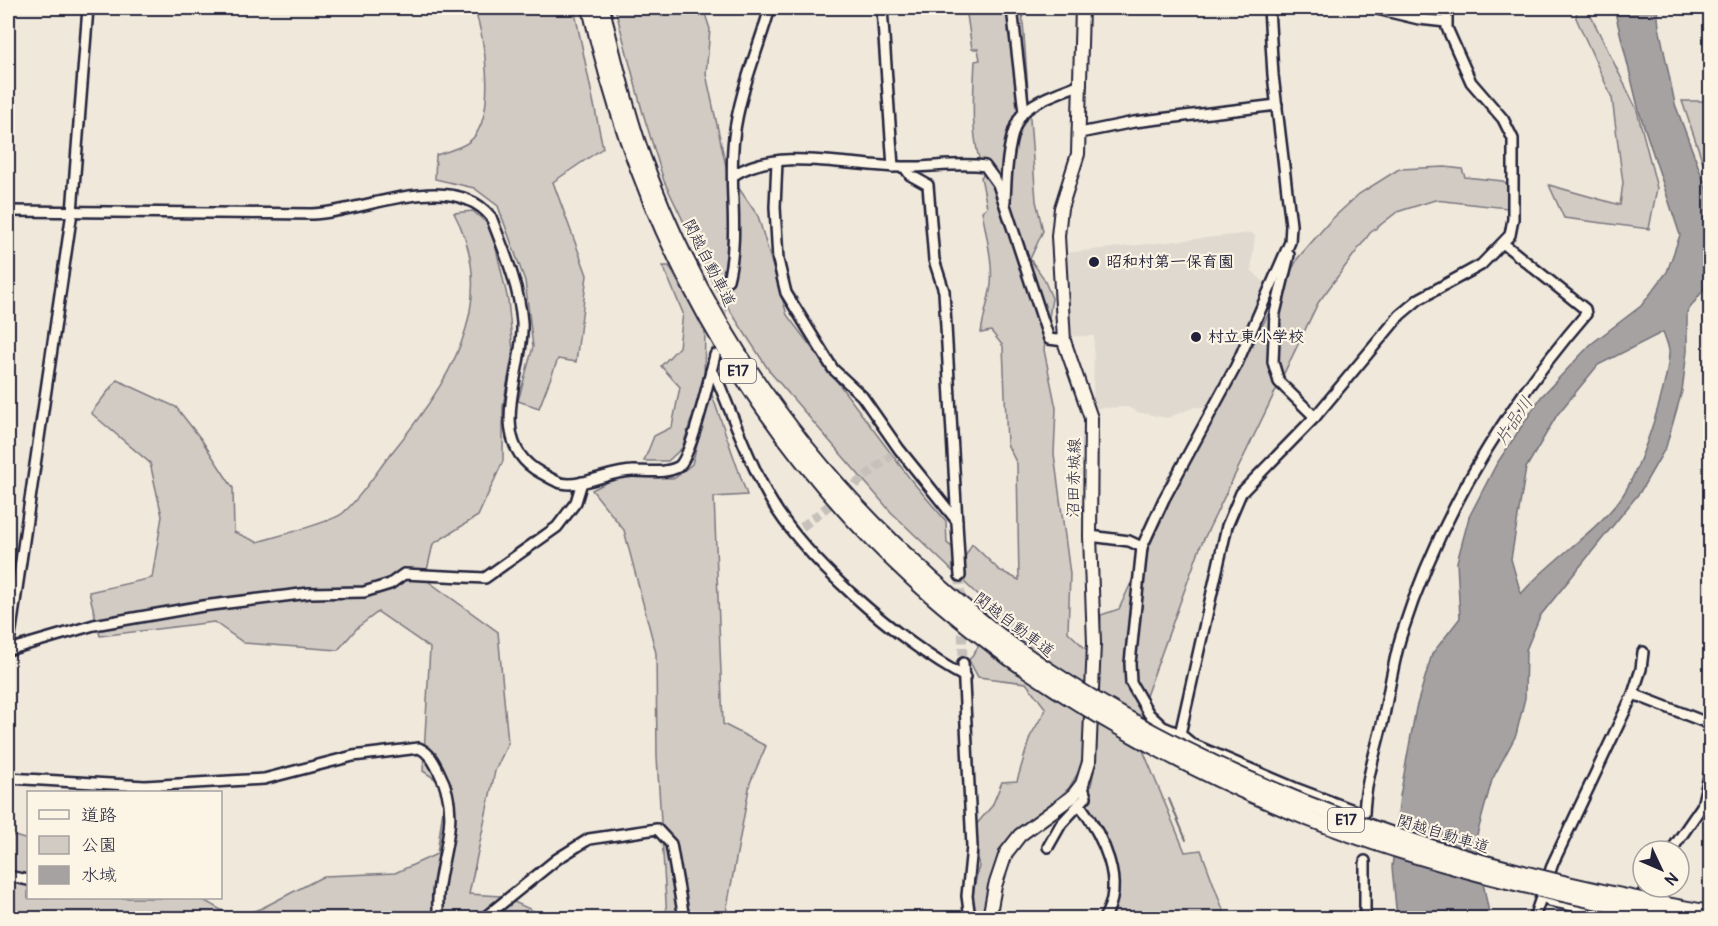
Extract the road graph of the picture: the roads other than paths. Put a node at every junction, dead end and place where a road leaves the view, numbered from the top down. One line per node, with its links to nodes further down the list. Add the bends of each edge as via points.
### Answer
1 (88, 8): 22 (street)
2 (590, 8): 36 (highway, 関越自動車道 / E17, via 633,160 676,263 727,356 788,442 871,538 913,580)
3 (602, 8): 36 (highway, 関越自動車道 / E17, via 642,155 686,257 738,351 797,436 878,530)
4 (770, 8): 19 (street, via 737,117)
5 (882, 8): 17 (street)
6 (1012, 8): 14 (street)
7 (1082, 8): 12 (main road, 沼田赤城線)
8 (1269, 8): 13 (street)
9 (1373, 8): 11 (street)
10 (1447, 8): 11 (street)
11 (1446, 22): 23 (street, via 1471,82 1503,119 1514,139 1513,219)
12 (1081, 84): 14 (street); 15 (main road, 沼田赤城線)
13 (1277, 105): 15 (street, via 1134,122); 24 (street, via 1291,225)
14 (1024, 112): 21 (street, via 1010,147)
15 (1080, 133): 26 (main road, 沼田赤城線, via 1058,236)
16 (777, 161): 17 (street); 19 (street, via 754,165); 31 (street, via 777,260 786,293 833,369 862,396 895,452)
17 (893, 167): 18 (street)
18 (904, 168): 21 (street, via 985,166 998,184); 31 (street, via 925,182 929,190 934,260 944,291)
19 (734, 175): 25 (street, via 734,252)
20 (8, 211): 22 (street)
21 (1005, 211): 26 (street, via 1049,339)
22 (72, 212): 30 (street, via 312,214 445,194 472,200 491,217 517,293 522,343 509,427 512,443 536,470 562,483); 35 (street)
23 (1504, 244): 29 (street, via 1481,265 1419,299 1400,315); 42 (street, via 1585,309 1586,314 1545,362 1513,409 1450,517 1401,636 1364,814 1192,744)
24 (1289, 252): 29 (street, via 1275,313 1273,363 1279,382); 33 (street, via 1236,366)
25 (728, 279)
26 (1064, 341): 32 (main road, 沼田赤城線, via 1091,418)
27 (715, 355): 28 (street)
28 (711, 371): 30 (street, via 684,462 665,471 623,471); 39 (street, via 764,489 844,588)
29 (1315, 417): 42 (street, via 1234,505)
30 (582, 482): 35 (street, via 576,502 557,527 485,578 404,574 390,584 364,592 309,593 203,606 94,625)
31 (957, 521): 34 (street)
32 (1090, 536): 33 (street, via 1129,541); 45 (main road, 沼田赤城線, via 1094,643 1089,754)
33 (1142, 547): 42 (street, via 1131,683 1156,722)
34 (960, 576)
35 (8, 650)
36 (1010, 652): 55 (highway, 関越自動車道 / E17, bridge, via 1127,721 1311,807 1512,871); 65 (highway, 関越自動車道 / E17, bridge, via 1063,695 1123,731 1308,819 1461,869)
37 (1643, 652): 40 (street)
38 (963, 663): 39 (street)
39 (965, 677): 59 (street, via 972,839 966,896)
40 (1632, 694): 41 (street); 53 (street, via 1553,863)
41 (1710, 724)
42 (1180, 734)
43 (1710, 772): 48 (street, via 1702,806)
44 (8, 778): 46 (street)
45 (1082, 784): 47 (street, via 1086,796); 60 (main road, via 1065,803 1013,842 1000,867)
46 (146, 789): 56 (street, via 264,779 386,750 426,751 445,782 452,815)
47 (1080, 805): 49 (street, via 1061,824); 61 (street, via 1100,836 1111,870 1113,901)
48 (1679, 839)
49 (1048, 847)
50 (1365, 861): 62 (street)
51 (8, 876): 52 (street)
52 (27, 880)
53 (1543, 896): 63 (street); 64 (street, via 1550,902)
54 (1641, 899): 64 (street)
55 (1710, 913)
56 (439, 918)
57 (484, 918): 58 (street, via 557,859 589,839 657,829 672,844)
58 (684, 918)
59 (970, 918)
60 (989, 918)
61 (1104, 918)
62 (1365, 918)
63 (1534, 918)
64 (1631, 918)
65 (1675, 918)

